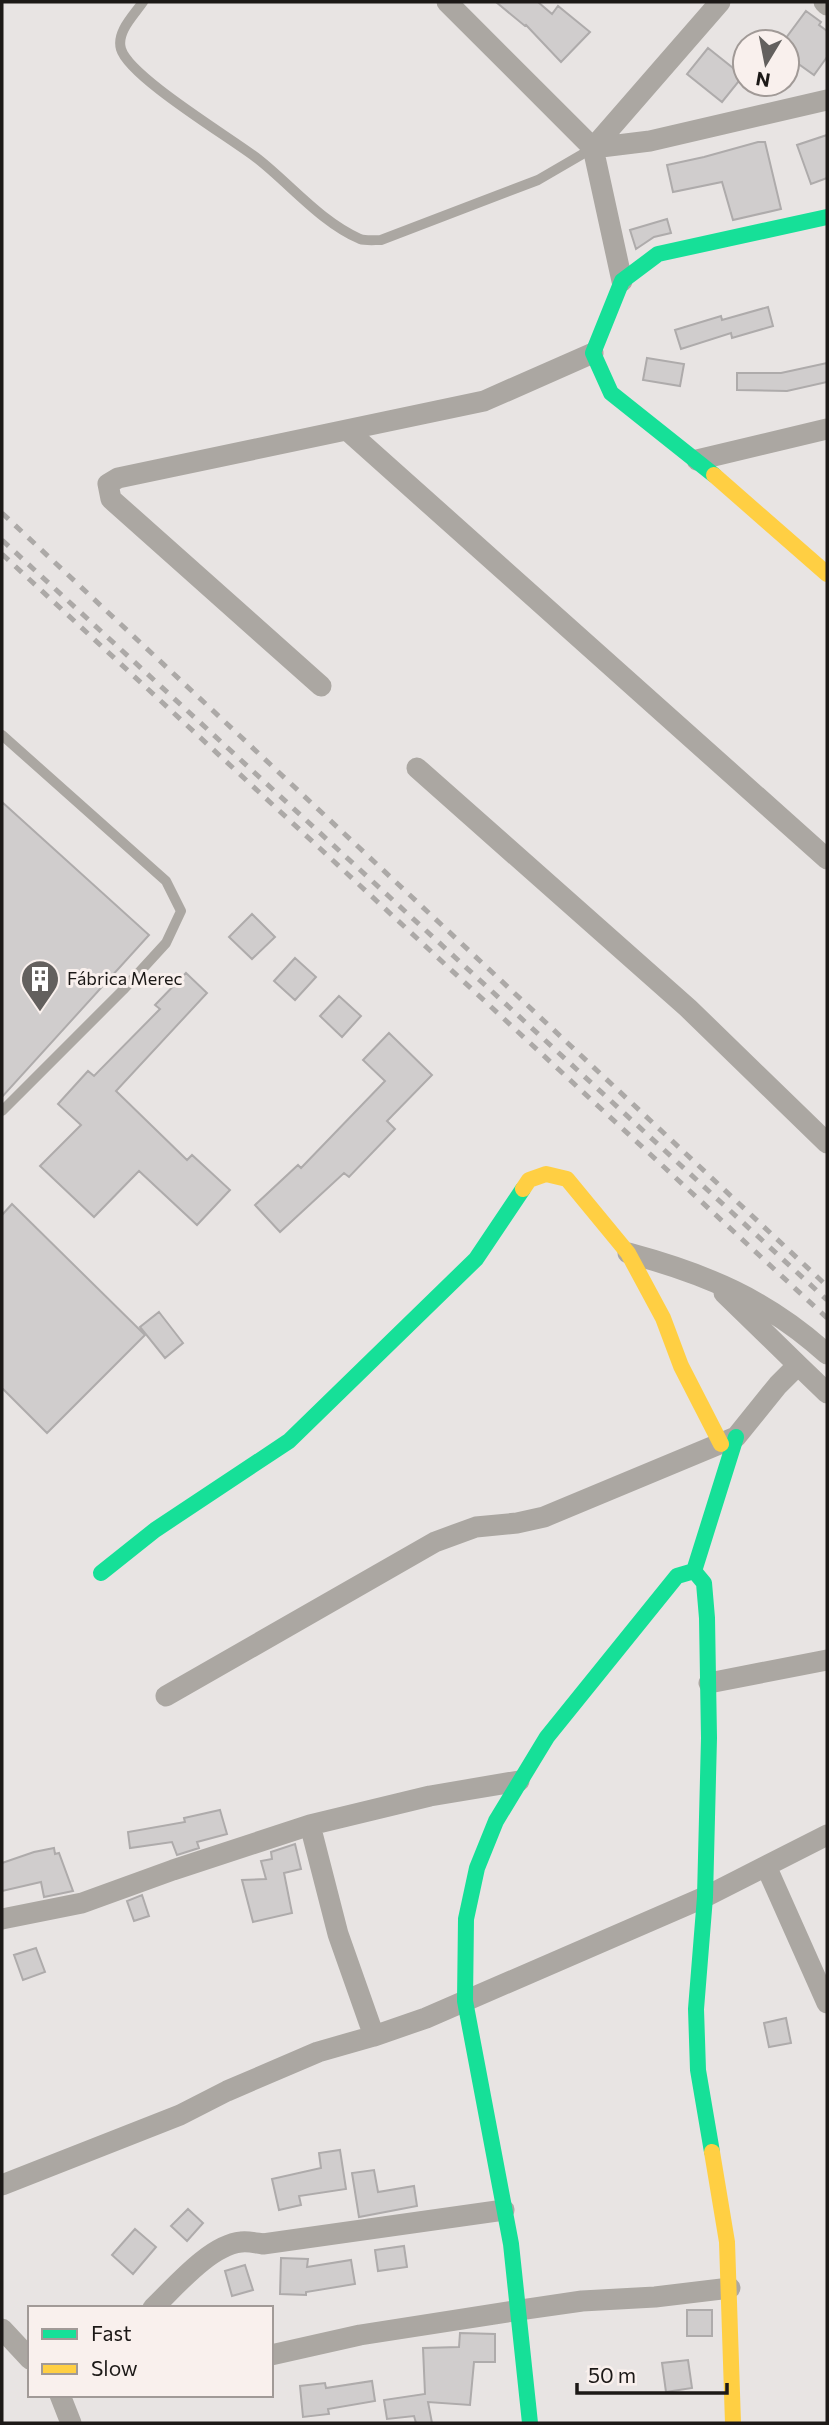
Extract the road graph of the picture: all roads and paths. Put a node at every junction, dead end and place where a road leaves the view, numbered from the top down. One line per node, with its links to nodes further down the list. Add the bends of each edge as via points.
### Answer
1 (143, 2): 5 (lane, via 120,38 121,50 130,63 175,102 362,240 381,240 538,180)
2 (447, 2): 5 (street)
3 (719, 2): 5 (street)
4 (827, 100): 5 (street, via 650,141)
5 (593, 148): 7 (street)
6 (827, 217): 7 (street, via 658,254)
7 (622, 281): 8 (street)
8 (593, 353): 10 (street, via 484,401); 11 (street, via 611,393)
9 (827, 429): 11 (street)
10 (348, 431): 13 (street, via 118,478 108,484 111,499); 16 (street)
11 (697, 460): 12 (street)
12 (827, 574)
13 (321, 686)
14 (2, 735): 17 (lane, via 166,881 181,911 166,943)
15 (417, 768): 18 (street, via 688,1008)
16 (827, 859)
17 (2, 1111)
18 (827, 1143)
19 (628, 1253): 20 (street); 24 (street, via 663,1318 681,1366); 26 (street, via 567,1179 546,1174 529,1180 476,1258 289,1441 155,1530)
20 (710, 1279): 21 (street, via 767,1306); 22 (street)
21 (827, 1354)
22 (798, 1365): 23 (street); 24 (street)
23 (827, 1393)
24 (729, 1440): 25 (street); 29 (street, via 544,1517 476,1527 435,1542)
25 (694, 1571): 28 (street, via 704,1583); 30 (street, via 677,1576 611,1655)
26 (101, 1573)
27 (827, 1660): 28 (street)
28 (709, 1683): 34 (street)
29 (166, 1696)
30 (519, 1781): 31 (street, via 430,1796); 36 (street, via 477,1868 466,1919)
31 (310, 1825): 35 (street, via 82,1903); 38 (street, via 338,1934)
32 (827, 1835): 33 (street)
33 (766, 1866): 34 (street); 37 (street)
34 (705, 1897): 36 (street); 41 (street, via 695,2009 698,2070 727,2242)
35 (2, 1919)
36 (465, 2001): 38 (street); 40 (street)
37 (827, 2003)
38 (374, 2036): 39 (street, via 318,2052 180,2115)
39 (2, 2185)
40 (504, 2210): 42 (street, via 263,2244 241,2242 199,2264); 43 (street)
41 (730, 2288): 43 (street); 50 (street)
42 (155, 2306)
43 (520, 2310): 45 (street, via 360,2335); 49 (street)
44 (2, 2329): 46 (street)
45 (273, 2355)
46 (28, 2357)
47 (61, 2397): 48 (street)
48 (71, 2423)
49 (530, 2423)
50 (733, 2423)

